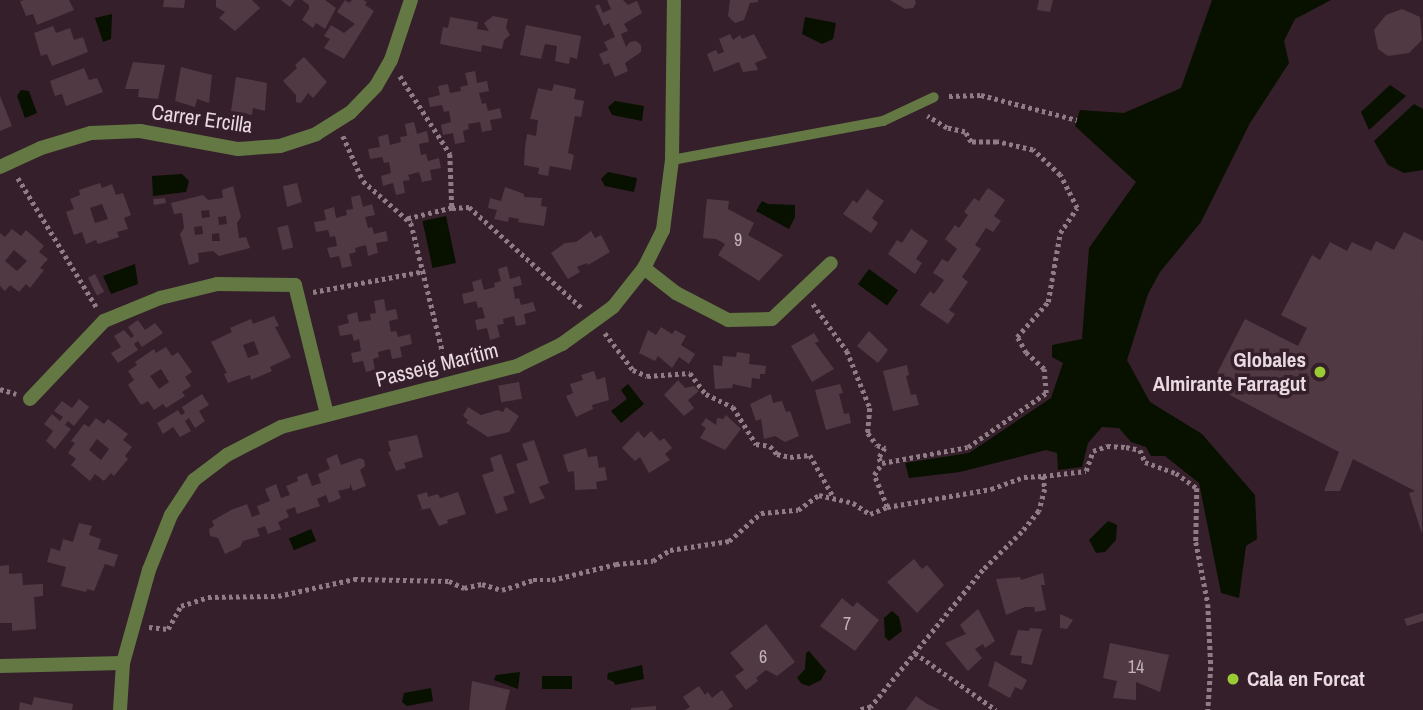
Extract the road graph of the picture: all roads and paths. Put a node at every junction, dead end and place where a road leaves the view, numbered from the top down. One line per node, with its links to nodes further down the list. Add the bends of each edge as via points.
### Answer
1 (411, 0): 3 (street, Carrer Ercilla)
2 (674, 0): 8 (street, Passeig Marítim)
3 (391, 60): 7 (street, Carrer Ercilla, via 376,86); 10 (path, via 450,154)
4 (934, 97): 5 (lane); 6 (path, via 981,95)
5 (913, 107): 8 (lane, via 883,121); 22 (path, via 947,128 965,132 971,142 1033,150 1060,175 1077,208 1060,233 1048,302 1017,337 1044,369 1046,393 968,447)
6 (1077, 120)
7 (337, 121): 9 (street, Carrer Ercilla, via 304,138 254,149 140,131 91,133); 11 (path, via 363,181)
8 (672, 160): 13 (street, Passeig Marítim, via 663,230)
9 (4, 165): 18 (path)
10 (452, 208): 11 (path); 17 (path, via 469,207)
11 (407, 219): 14 (path)
12 (831, 263): 15 (street)
13 (644, 268): 15 (street, via 676,293 729,320 772,319); 17 (street, Passeig Marítim, via 613,307)
14 (425, 271): 16 (path); 19 (path)
15 (804, 292): 22 (path, via 847,351 870,408 868,433 884,448 879,458)
16 (298, 295): 18 (street, via 295,285 217,284 160,298); 21 (street)
17 (595, 320): 19 (street, Passeig Marítim, via 562,344 517,366); 24 (path, via 633,370 647,376 690,373 706,394 733,407 756,444 790,457 810,455)
18 (104, 321): 20 (street)
19 (450, 384): 21 (street, Passeig Marítim)
20 (30, 399)
21 (327, 414): 26 (street, Passeig Marítim, via 281,427 227,455 194,480 171,515)
22 (882, 463): 25 (path, via 874,475)
23 (1043, 476): 25 (path); 27 (path, via 1039,511); 33 (path, via 1086,471 1093,451 1126,447 1140,450 1145,462 1176,473 1197,488 1196,542 1208,604)
24 (833, 497): 25 (path, via 870,514); 26 (path, via 819,495 798,510 761,513 729,541 670,550 653,561 616,564 502,590 482,584 464,588 449,582 354,579 278,596 208,597 181,606 168,629)
25 (887, 507)
26 (134, 625): 28 (street, Passeig Marítim)
27 (915, 653): 31 (path, via 871,707); 32 (path)
28 (123, 663): 29 (street); 30 (street, Passeig Marítim)
29 (0, 666)
30 (120, 710)
31 (860, 710)
32 (996, 710)
33 (1209, 710)

